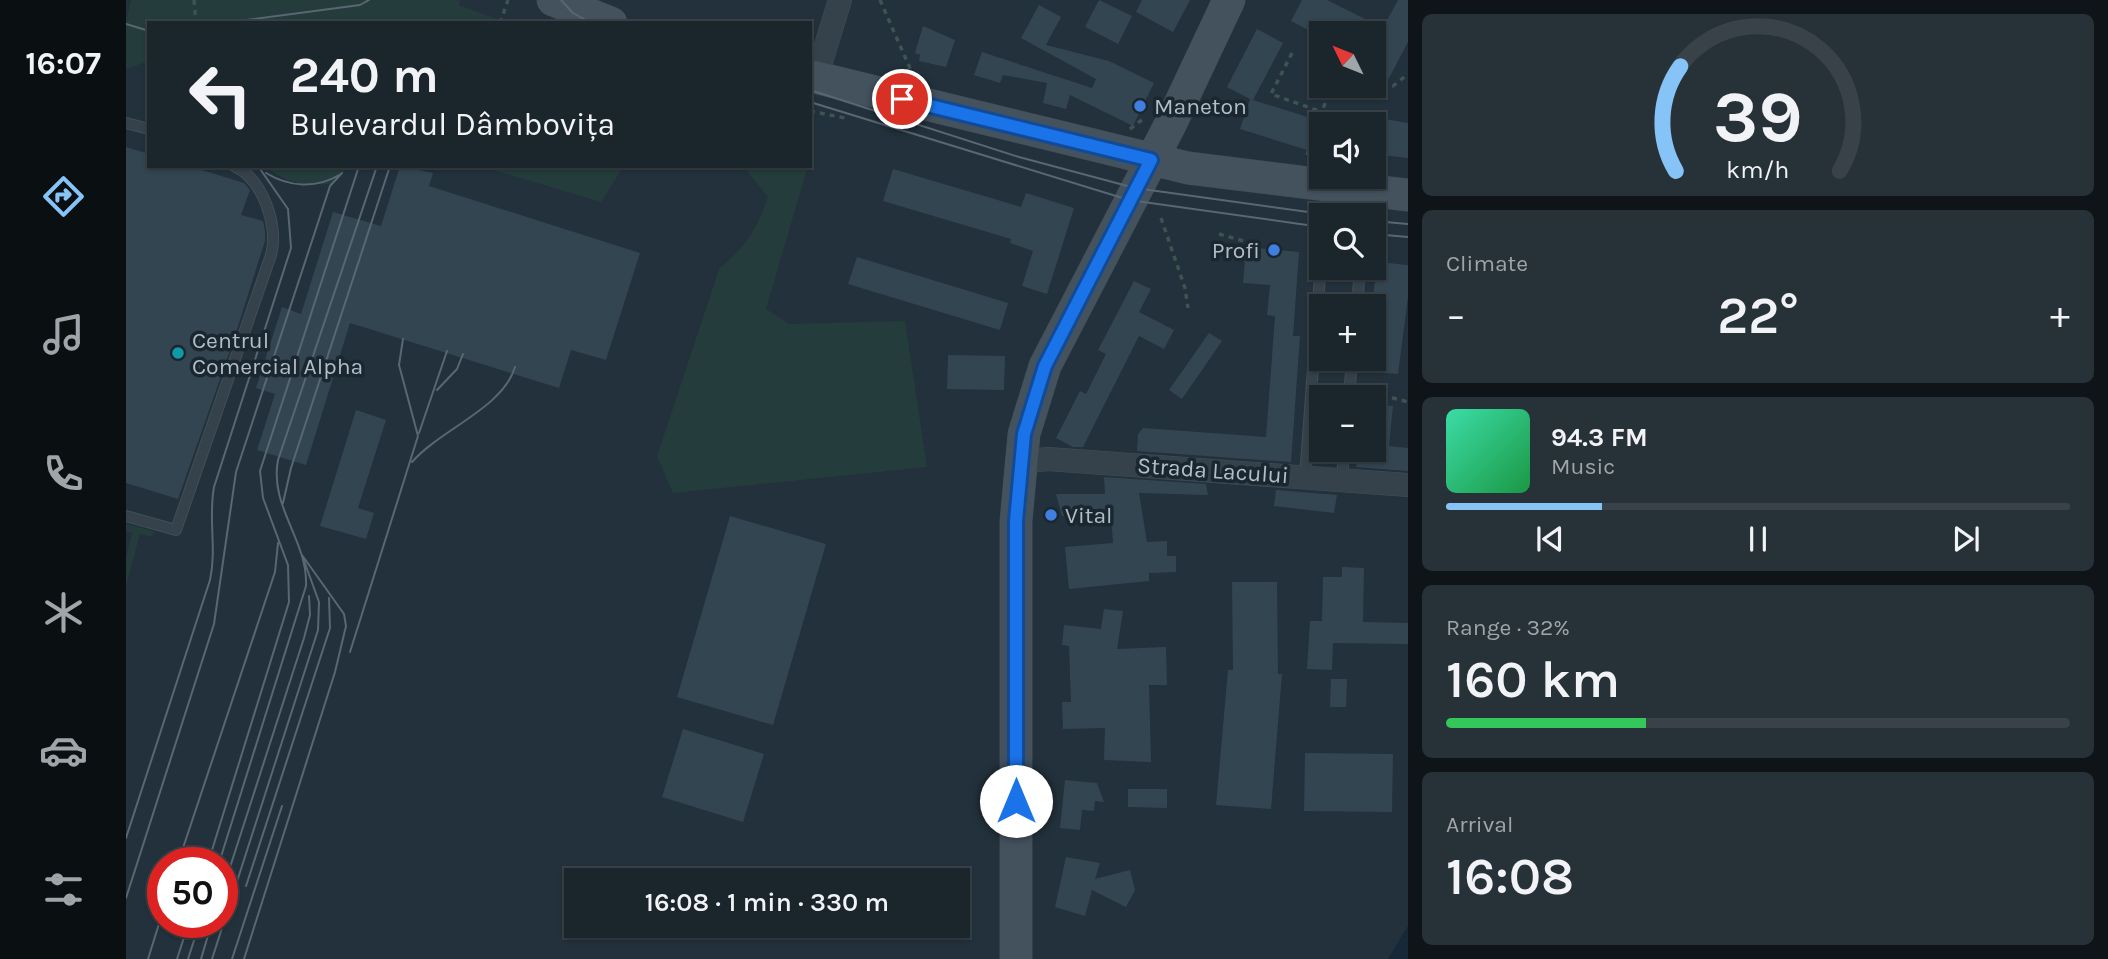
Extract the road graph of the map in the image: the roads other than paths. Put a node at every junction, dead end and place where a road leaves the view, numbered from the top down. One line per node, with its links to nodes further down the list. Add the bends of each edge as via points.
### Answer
1 (553, 0): 5 (main road)
2 (593, 0): 6 (main road)
3 (840, 0): 7 (street)
4 (1229, 0): 10 (main road)
5 (606, 21)
6 (633, 21)
7 (813, 77): 10 (main road)
8 (126, 123): 9 (lane)
9 (147, 128)
10 (1151, 160): 12 (main road); 15 (main road, via 1045,366 1031,403)
11 (237, 168): 19 (lane, via 248,175 271,216 271,256 176,530)
12 (1408, 195)
13 (1320, 280): 16 (lane)
14 (1343, 462): 17 (lane)
15 (1019, 463): 16 (street, Strada Lacului, via 1048,459); 20 (main road)
16 (1305, 476): 17 (street, Strada Lacului)
17 (1342, 479): 18 (street, Strada Lacului)
18 (1408, 485)
19 (126, 516)
20 (1016, 959)

